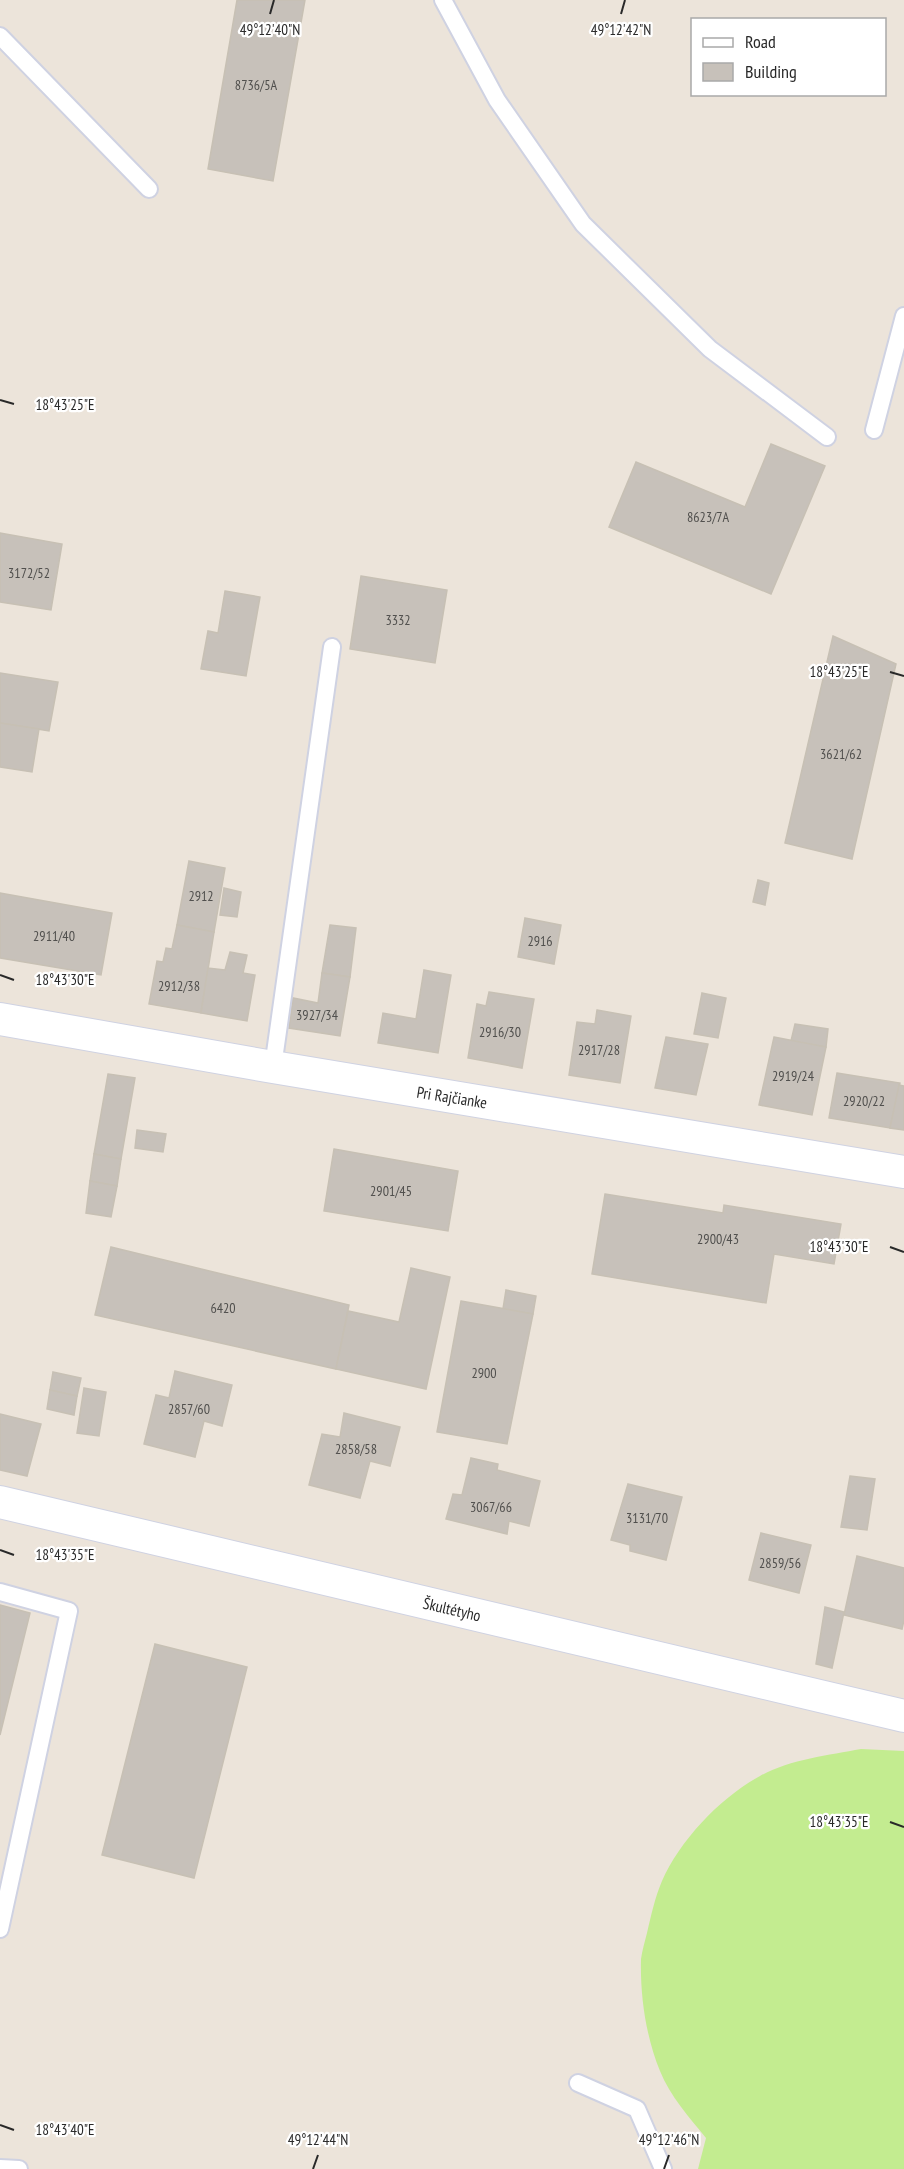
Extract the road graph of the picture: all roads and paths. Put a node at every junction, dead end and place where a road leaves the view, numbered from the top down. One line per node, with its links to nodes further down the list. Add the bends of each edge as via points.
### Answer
1 (443, 0): 6 (lane, via 497,100 583,224 710,349)
2 (0, 36): 3 (lane)
3 (149, 189)
4 (904, 316): 5 (lane)
5 (874, 430)
6 (827, 437)
7 (332, 647): 9 (lane)
8 (0, 1019): 9 (street, Pri Rajčianke)
9 (273, 1067): 10 (street, Pri Rajčianke)
10 (904, 1172)
11 (0, 1502): 13 (street, Škultétyho)
12 (0, 1592): 14 (lane, via 69,1611)
13 (904, 1716)
14 (0, 1929)
15 (578, 2083): 18 (lane, via 637,2109)
16 (0, 2168): 17 (lane)
17 (19, 2169)
18 (663, 2169)

